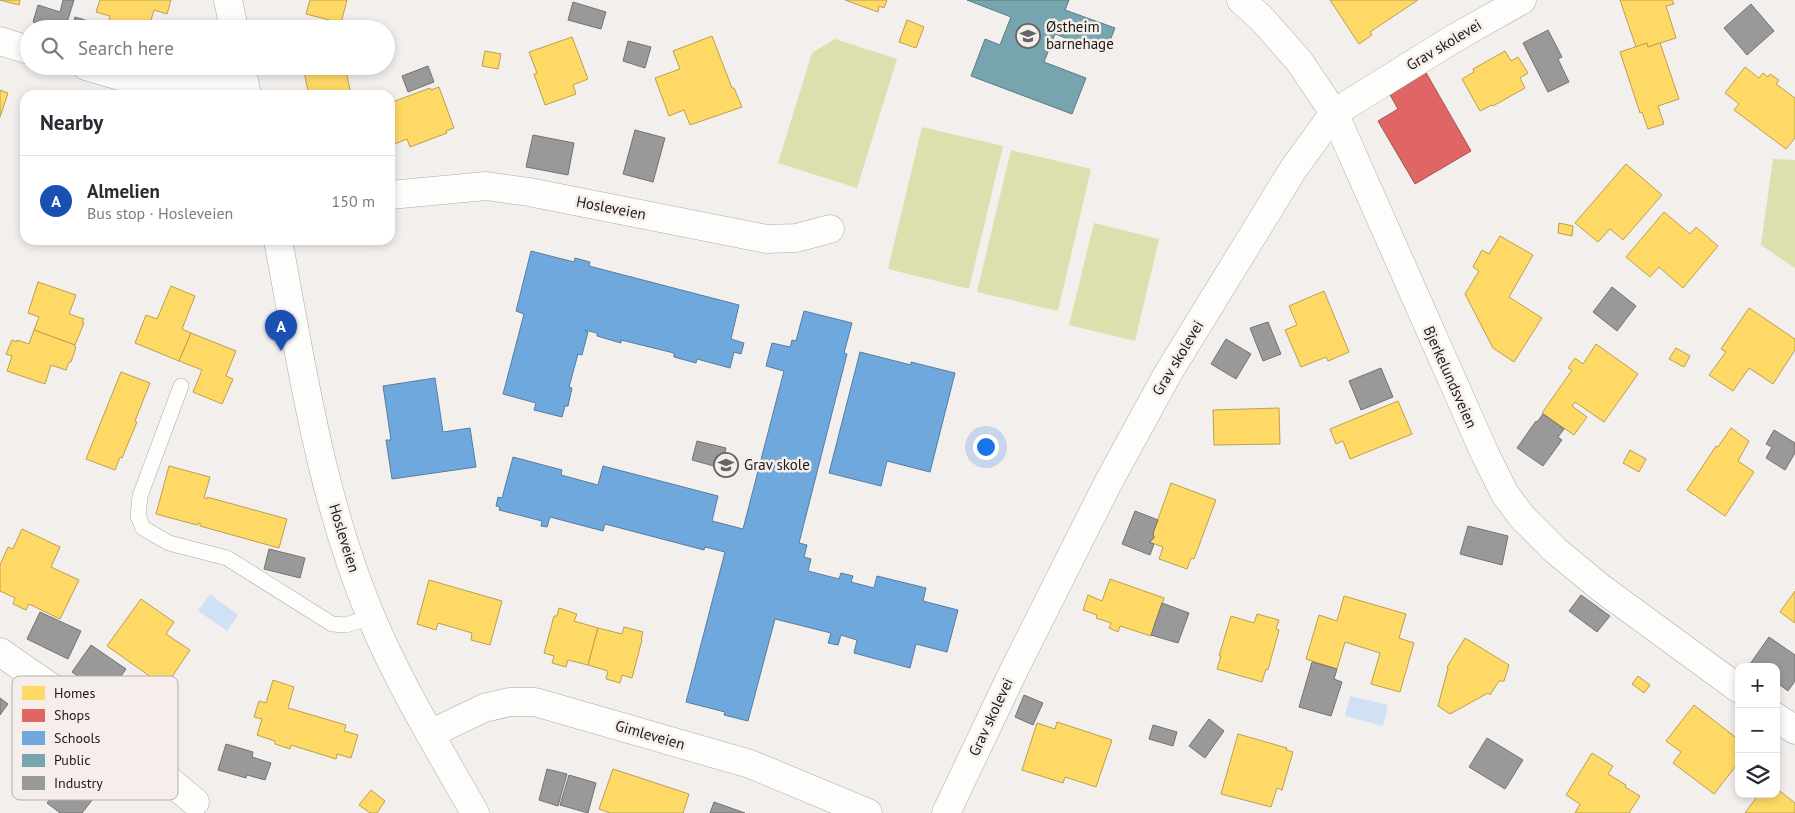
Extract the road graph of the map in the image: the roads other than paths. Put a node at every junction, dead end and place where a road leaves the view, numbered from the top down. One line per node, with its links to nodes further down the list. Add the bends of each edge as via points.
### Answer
1 (228, 0): 4 (street)
2 (1241, 0): 9 (street, Bjerkelundsveien, via 1299,61)
3 (1522, 0): 9 (street, Grav skolevei)
4 (232, 20)
5 (0, 41): 6 (street)
6 (20, 47)
7 (116, 75): 8 (street, via 147,84 191,87)
8 (244, 81)
9 (1334, 113): 17 (street, Bjerkelundsveien, via 1505,494 1555,550 1601,588); 25 (street, Grav skolevei, via 1294,168 1167,375 1108,483)
10 (395, 195): 11 (street, Hosleveien, via 486,186 767,239 796,238)
11 (830, 229)
12 (279, 245): 14 (street, Hosleveien, via 324,473 345,546)
13 (181, 386): 14 (lane, via 140,496 138,516 144,528 169,543 227,558 332,624 346,625)
14 (371, 617): 20 (street, Hosleveien)
15 (0, 652): 16 (street)
16 (35, 676)
17 (1735, 686)
18 (1780, 719): 19 (street)
19 (1795, 730)
20 (430, 734): 23 (street, Hosleveien); 24 (street, Gimleveien, via 484,708 510,702 535,702 750,764)
21 (178, 788): 22 (street)
22 (195, 802)
23 (474, 813)
24 (868, 813)
25 (946, 813)

